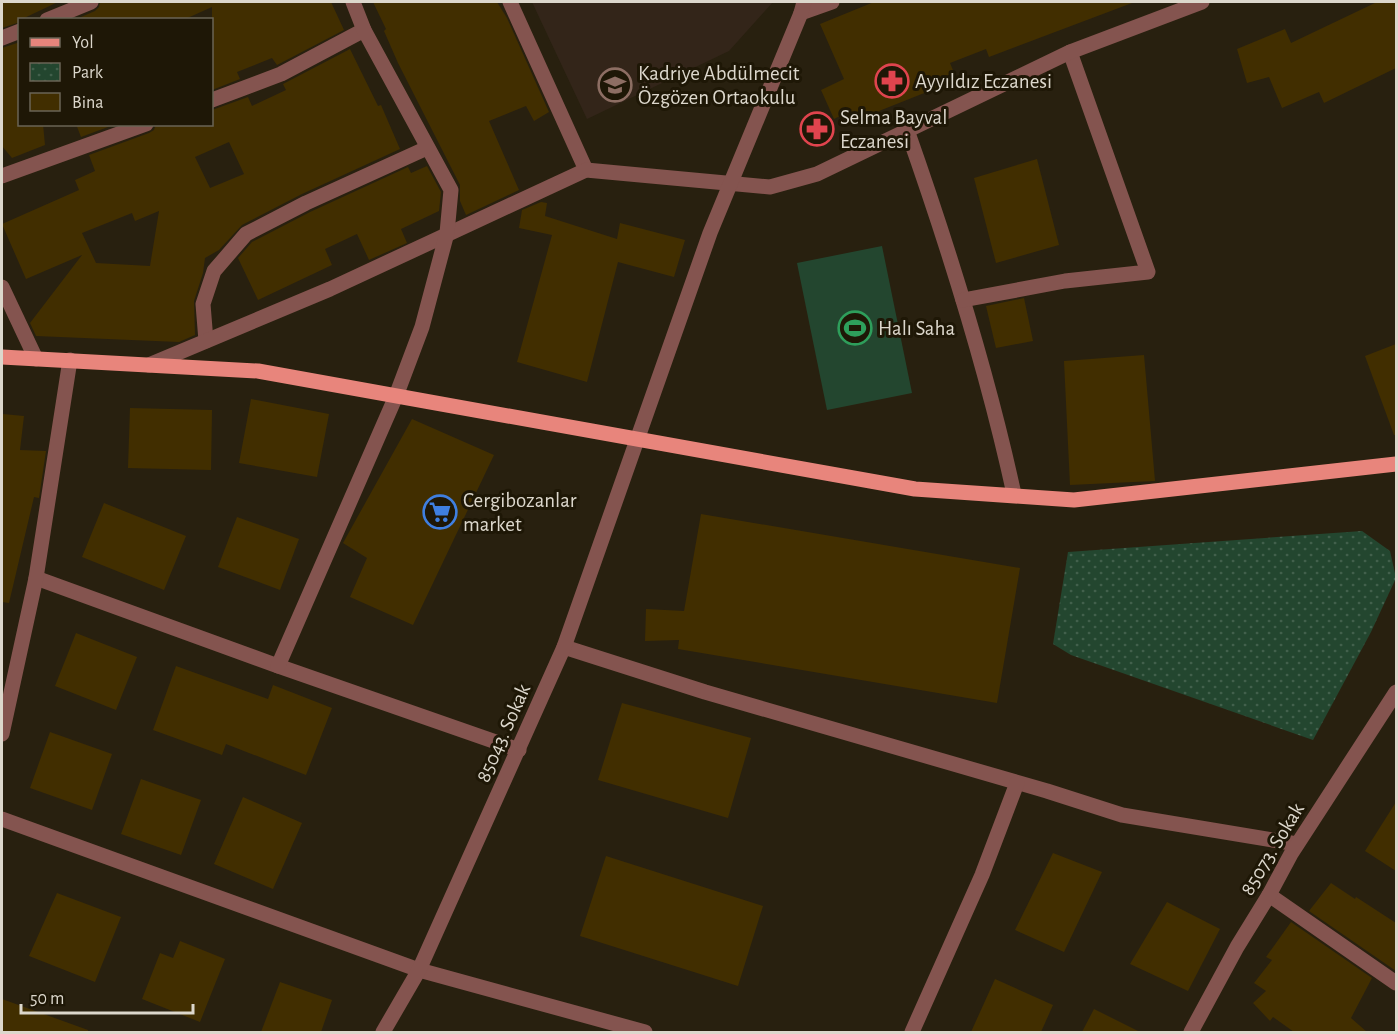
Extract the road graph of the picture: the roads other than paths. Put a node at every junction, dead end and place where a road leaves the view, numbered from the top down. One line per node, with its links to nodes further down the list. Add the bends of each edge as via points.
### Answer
1 (91, 2): 7 (street)
2 (353, 2): 8 (street)
3 (510, 2): 16 (street)
4 (832, 2): 6 (street)
5 (1202, 2): 11 (street)
6 (802, 7): 18 (street, 85043. Sokak)
7 (52, 18)
8 (364, 30): 12 (street, via 281,74); 15 (street)
9 (18, 32): 10 (street)
10 (2, 38)
11 (1070, 52): 14 (street); 21 (street, via 1148,272 1065,281)
12 (213, 100)
13 (140, 126): 17 (street)
14 (907, 130): 18 (street, via 817,174 770,187); 21 (street)
15 (428, 148): 19 (street, via 451,190); 22 (street, via 246,234 213,271 203,304)
16 (586, 171): 18 (street); 19 (street)
17 (2, 176)
18 (730, 183): 28 (street, 85043. Sokak)
19 (447, 233): 22 (street, via 330,289); 27 (street, via 422,327)
20 (2, 287): 24 (street)
21 (963, 300): 30 (street)
22 (206, 341): 26 (street)
23 (2, 357): 24 (main road)
24 (36, 359): 25 (main road)
25 (70, 360): 26 (main road); 31 (street)
26 (149, 365): 27 (main road, via 258,371)
27 (396, 396): 28 (main road); 33 (street)
28 (638, 440): 30 (main road, via 915,489); 32 (street, 85043. Sokak)
29 (1396, 464): 30 (main road, via 1074,500)
30 (1014, 494)
31 (36, 578): 33 (street); 35 (street)
32 (564, 647): 36 (street, 85043. Sokak); 37 (street)
33 (278, 666): 36 (street)
34 (1396, 693): 39 (street, 85073. Sokak)
35 (2, 734)
36 (519, 750): 41 (street, 85043. Sokak)
37 (1017, 783): 39 (street, via 1122,815); 45 (street)
38 (2, 819): 41 (street)
39 (1297, 844): 40 (street, 85073. Sokak)
40 (1269, 895): 42 (street); 46 (street, 85073. Sokak)
41 (419, 970): 43 (street, 85043. Sokak); 44 (street)
42 (1396, 983)
43 (383, 1032)
44 (645, 1032)
45 (912, 1032)
46 (1191, 1032)

